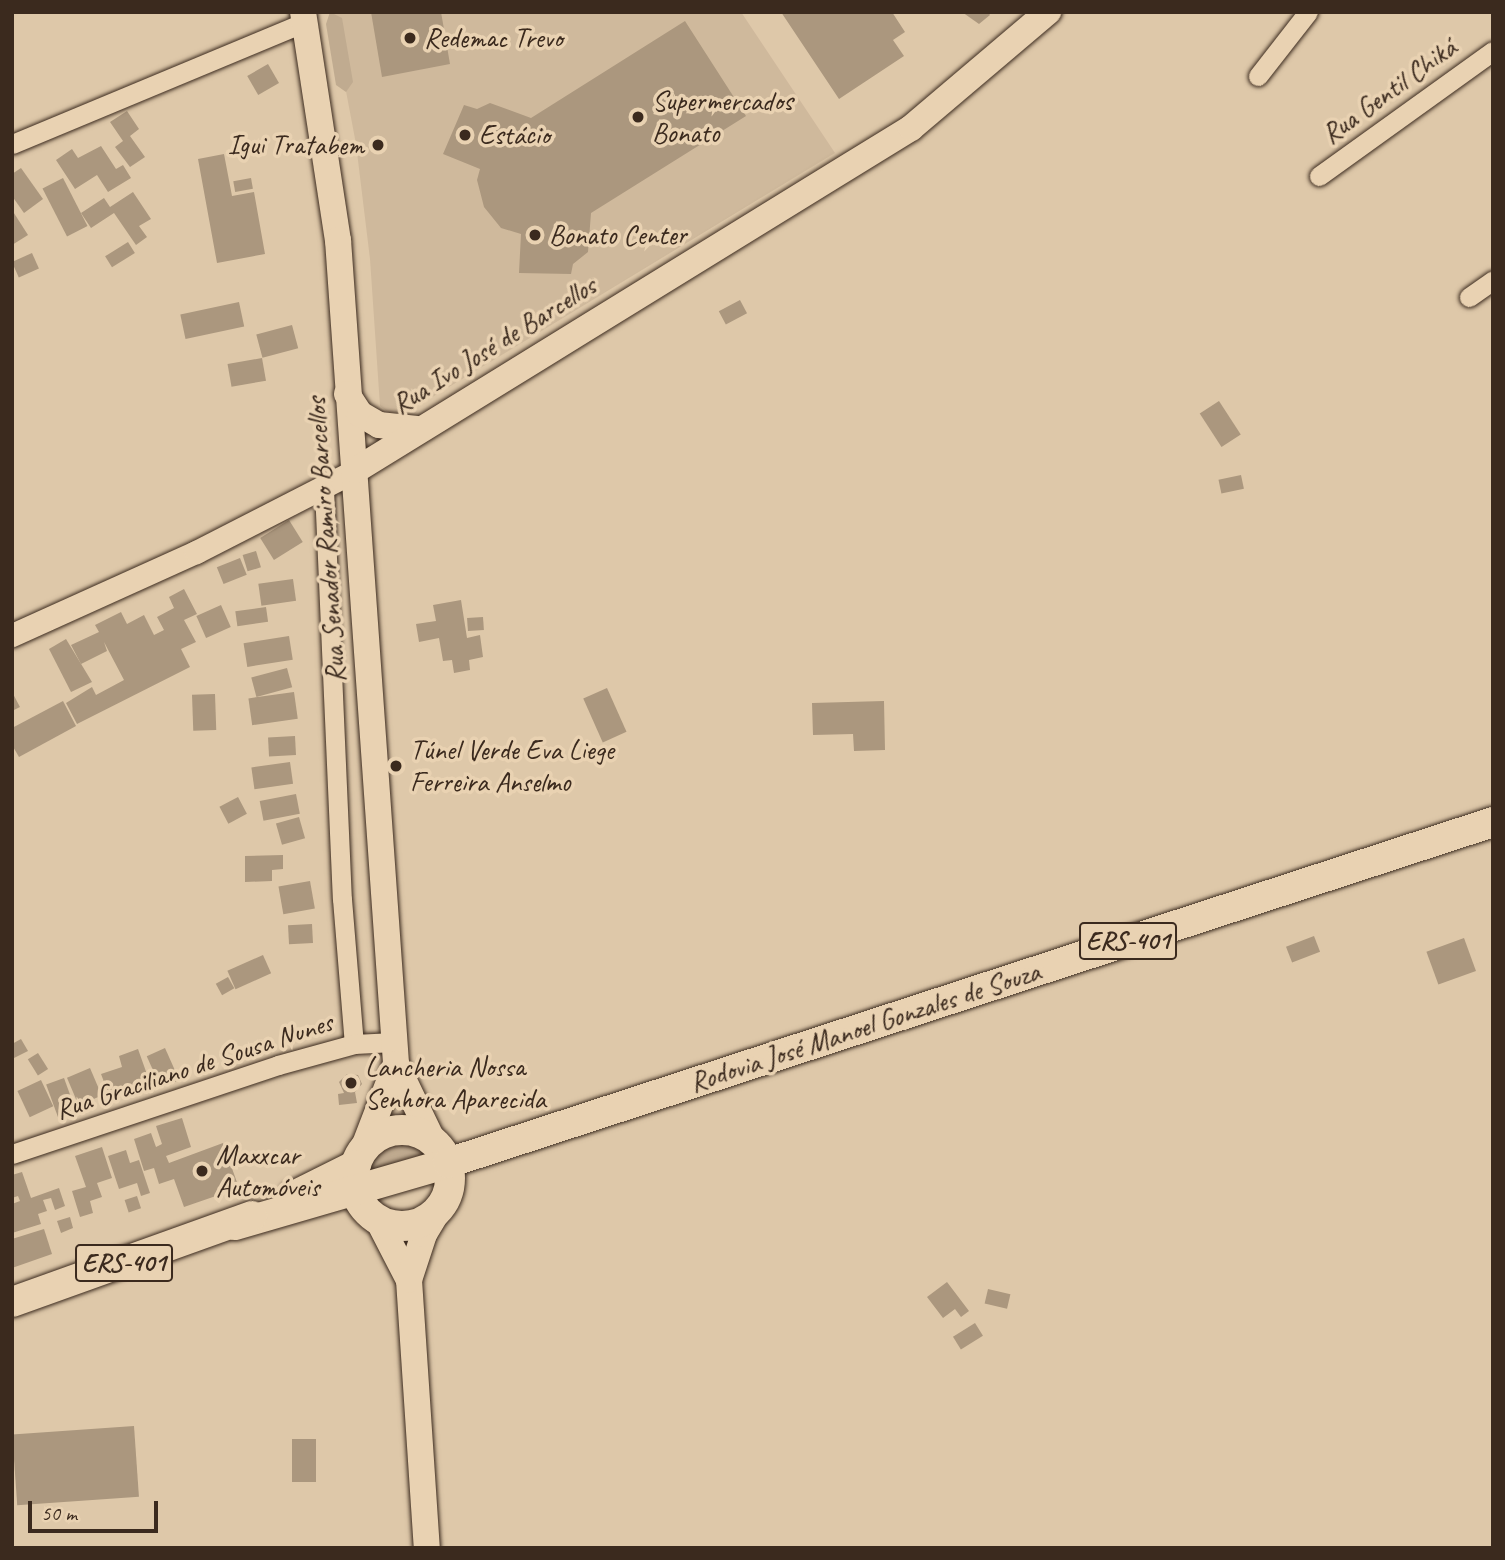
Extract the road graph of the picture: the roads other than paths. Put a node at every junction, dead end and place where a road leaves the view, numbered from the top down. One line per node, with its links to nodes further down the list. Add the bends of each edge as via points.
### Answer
1 (1048, 12): 11 (main road, Rua Ivo José de Barcellos, via 911,128)
2 (1308, 12): 5 (street)
3 (304, 17): 6 (street); 10 (main road, Rua Senador Ramiro Barcellos, via 338,240)
4 (1493, 51): 7 (street, Rua Gentil Chiká)
5 (1258, 75)
6 (12, 144)
7 (1319, 176)
8 (1493, 280): 9 (street)
9 (1469, 297)
10 (345, 390): 11 (main road, via 360,414 379,425); 12 (main road, Rua Senador Ramiro Barcellos)
11 (417, 429): 12 (main road, Rua Ivo José de Barcellos)
12 (356, 470): 13 (street, Rua Ivo José de Barcellos); 17 (main road, Rua Senador Ramiro Barcellos)
13 (324, 489): 14 (street, Rua Ivo José de Barcellos); 16 (street, Rua Senador Ramiro Barcellos, via 342,899)
14 (12, 635)
15 (1493, 822): 18 (main road, Rodovia José Manoel Gonzales de Souza / ERS-401)
16 (354, 1044): 17 (street, Rua Graciliano de Sousa Nunes); 20 (street, Rua Graciliano de Sousa Nunes)
17 (395, 1053): 19 (main road, Rua Senador Ramiro Barcellos); 21 (main road, Rua Senador Ramiro Barcellos)
18 (538, 1131): 19 (main road); 22 (main road, via 469,1176)
19 (439, 1148): 21 (main road); 21 (main road, via 403,1129 390,1130); 22 (main road)
20 (12, 1154)
21 (365, 1189): 22 (main road, via 396,1226 414,1224); 23 (main road); 23 (main road); 24 (main road)
22 (444, 1201): 24 (main road, via 424,1234)
23 (235, 1225): 25 (main road, ERS-401)
24 (409, 1280): 26 (main road)
25 (12, 1302)
26 (427, 1548)

